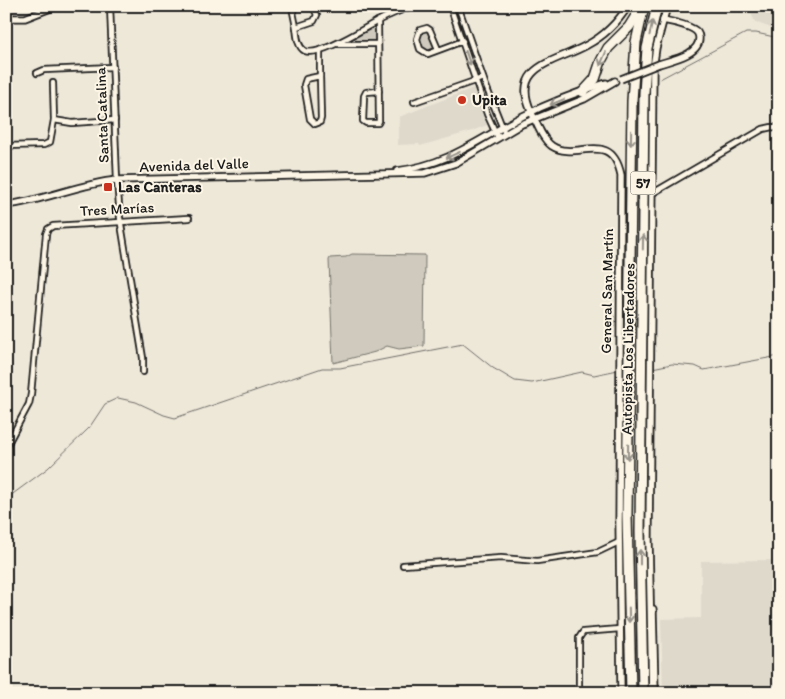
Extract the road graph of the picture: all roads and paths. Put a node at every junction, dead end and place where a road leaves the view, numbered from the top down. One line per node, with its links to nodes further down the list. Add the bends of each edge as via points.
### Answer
1 (56, 6): 14 (street, via 31,16)
2 (110, 6): 24 (street, Santa Catalina)
3 (295, 6): 17 (street)
4 (313, 6): 17 (street, via 314,21)
5 (386, 6): 13 (street)
6 (412, 6): 13 (street)
7 (450, 6): 19 (street)
8 (458, 6): 18 (street)
9 (628, 6): 34 (street, General San Martín, via 594,41 532,74 525,93)
10 (643, 6): 32 (highway, one-way to 32, via 633,22 608,48 595,79); 57 (highway, Autopista Los Libertadores / 57, one-way to 57, via 632,78 628,534)
11 (657, 6): 50 (highway, Autopista Los Libertadores / 57, one-way to 11, via 641,361 644,88 648,42)
12 (667, 6): 15 (street)
13 (389, 15): 16 (street)
14 (6, 18)
15 (663, 20): 28 (street, Avenida del Valle, bridge, via 692,28 698,34 697,47 690,53); 45 (street, via 653,68)
16 (378, 21): 20 (street); 21 (street)
17 (296, 27): 23 (street, via 298,41 304,50)
18 (469, 38): 19 (street); 27 (street)
19 (462, 41): 22 (street); 29 (street, one-way to 29)
20 (336, 44): 21 (street); 23 (street)
21 (378, 44): 31 (street)
22 (438, 49): 22 (street, via 430,30 420,30 417,39 420,49 428,54)
23 (320, 50): 26 (street)
24 (113, 67): 25 (street); 37 (street, Santa Catalina)
25 (37, 73)
26 (320, 76): 26 (street, via 306,79 304,85 310,119 315,124 321,118)
27 (483, 78): 29 (street); 40 (street)
28 (618, 80): 32 (street, Avenida del Valle); 35 (street, Avenida del Valle, via 584,99)
29 (476, 81): 33 (street); 39 (street)
30 (53, 83): 36 (street)
31 (379, 91): 31 (street, via 380,121 366,124 363,121 364,96 366,92)
32 (583, 92): 34 (street, Avenida del Valle, one-way to 34)
33 (414, 102)
34 (532, 112): 35 (street, General San Martín); 40 (street, Avenida del Valle)
35 (535, 119): 40 (street, Avenida del Valle); 52 (street, General San Martín, via 545,139 554,147 567,151 600,149 612,156 618,166 621,182)
36 (54, 120): 37 (street, via 72,123); 42 (street, via 48,144)
37 (115, 120): 44 (street, Santa Catalina)
38 (779, 128): 45 (street, via 763,128)
39 (496, 131): 40 (street, Avenida del Valle); 41 (street); 43 (street, Avenida del Valle, one-way to 43, via 443,160)
40 (504, 131): 41 (street, Avenida del Valle)
41 (498, 138): 43 (street, Avenida del Valle, via 441,169 418,174)
42 (6, 146)
43 (385, 173): 44 (street, Avenida del Valle)
44 (116, 180): 46 (street, Avenida del Valle); 48 (street, Santa Catalina)
45 (652, 193): 50 (street, via 651,359)
46 (6, 205)
47 (189, 218): 48 (street, Tres Marías)
48 (120, 221): 49 (street, Santa Catalina); 51 (street, Tres Marías, via 48,229 31,394)
49 (143, 372)
50 (646, 384): 58 (highway, Autopista Los Libertadores / 57, one-way to 50, via 640,559); 59 (street)
51 (7, 445)
52 (619, 542): 53 (street, via 598,552 537,562 501,558); 54 (street, General San Martín)
53 (403, 565)
54 (620, 629): 55 (street, via 583,632 580,635); 56 (street, General San Martín)
55 (579, 693)
56 (621, 693)
57 (631, 693)
58 (643, 693)
59 (653, 693)

